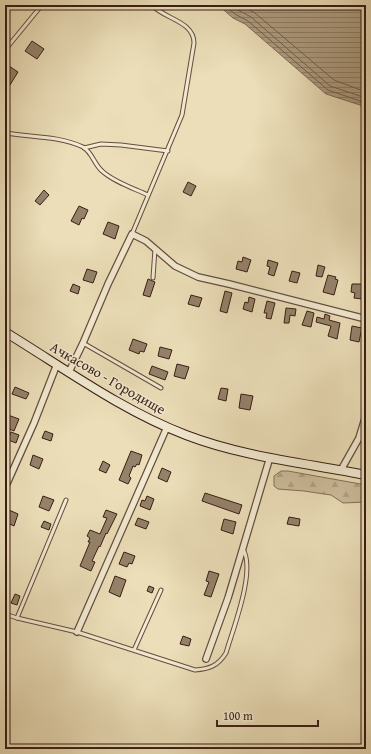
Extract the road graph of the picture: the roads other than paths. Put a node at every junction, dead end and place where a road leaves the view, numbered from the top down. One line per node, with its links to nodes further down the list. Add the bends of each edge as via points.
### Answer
1 (42, 5): 3 (lane)
2 (152, 5): 6 (lane, via 194,35 182,115)
3 (5, 50)
4 (5, 133): 5 (lane, via 72,143)
5 (84, 148): 6 (lane, via 102,144); 7 (lane, via 89,151 100,170 108,176)
6 (168, 151): 7 (lane)
7 (148, 195): 8 (lane)
8 (132, 234): 9 (street); 13 (street)
9 (155, 249): 10 (lane); 11 (street, via 175,266 198,277)
10 (153, 278)
11 (366, 318)
12 (5, 332): 14 (street, Ачкасово - Городище)
13 (83, 343): 15 (street); 16 (lane)
14 (57, 364): 15 (street, Ачкасово - Городище); 22 (street)
15 (69, 372): 18 (street, Ачкасово - Городище, via 134,412)
16 (161, 388)
17 (366, 415): 20 (street, via 359,438)
18 (167, 427): 19 (street, Ачкасово - Городище, via 212,444); 28 (street)
19 (270, 457): 20 (street, Ачкасово - Городище); 24 (street)
20 (341, 470): 21 (street, Ачкасово - Городище)
21 (366, 475)
22 (5, 488)
23 (66, 500): 27 (lane)
24 (243, 548): 29 (lane, via 248,559 246,582 226,653 221,661 205,670 195,670); 30 (street)
25 (161, 590): 29 (lane)
26 (5, 614): 27 (lane)
27 (17, 618): 28 (lane)
28 (77, 632): 29 (lane)
29 (134, 650)
30 (206, 659)

